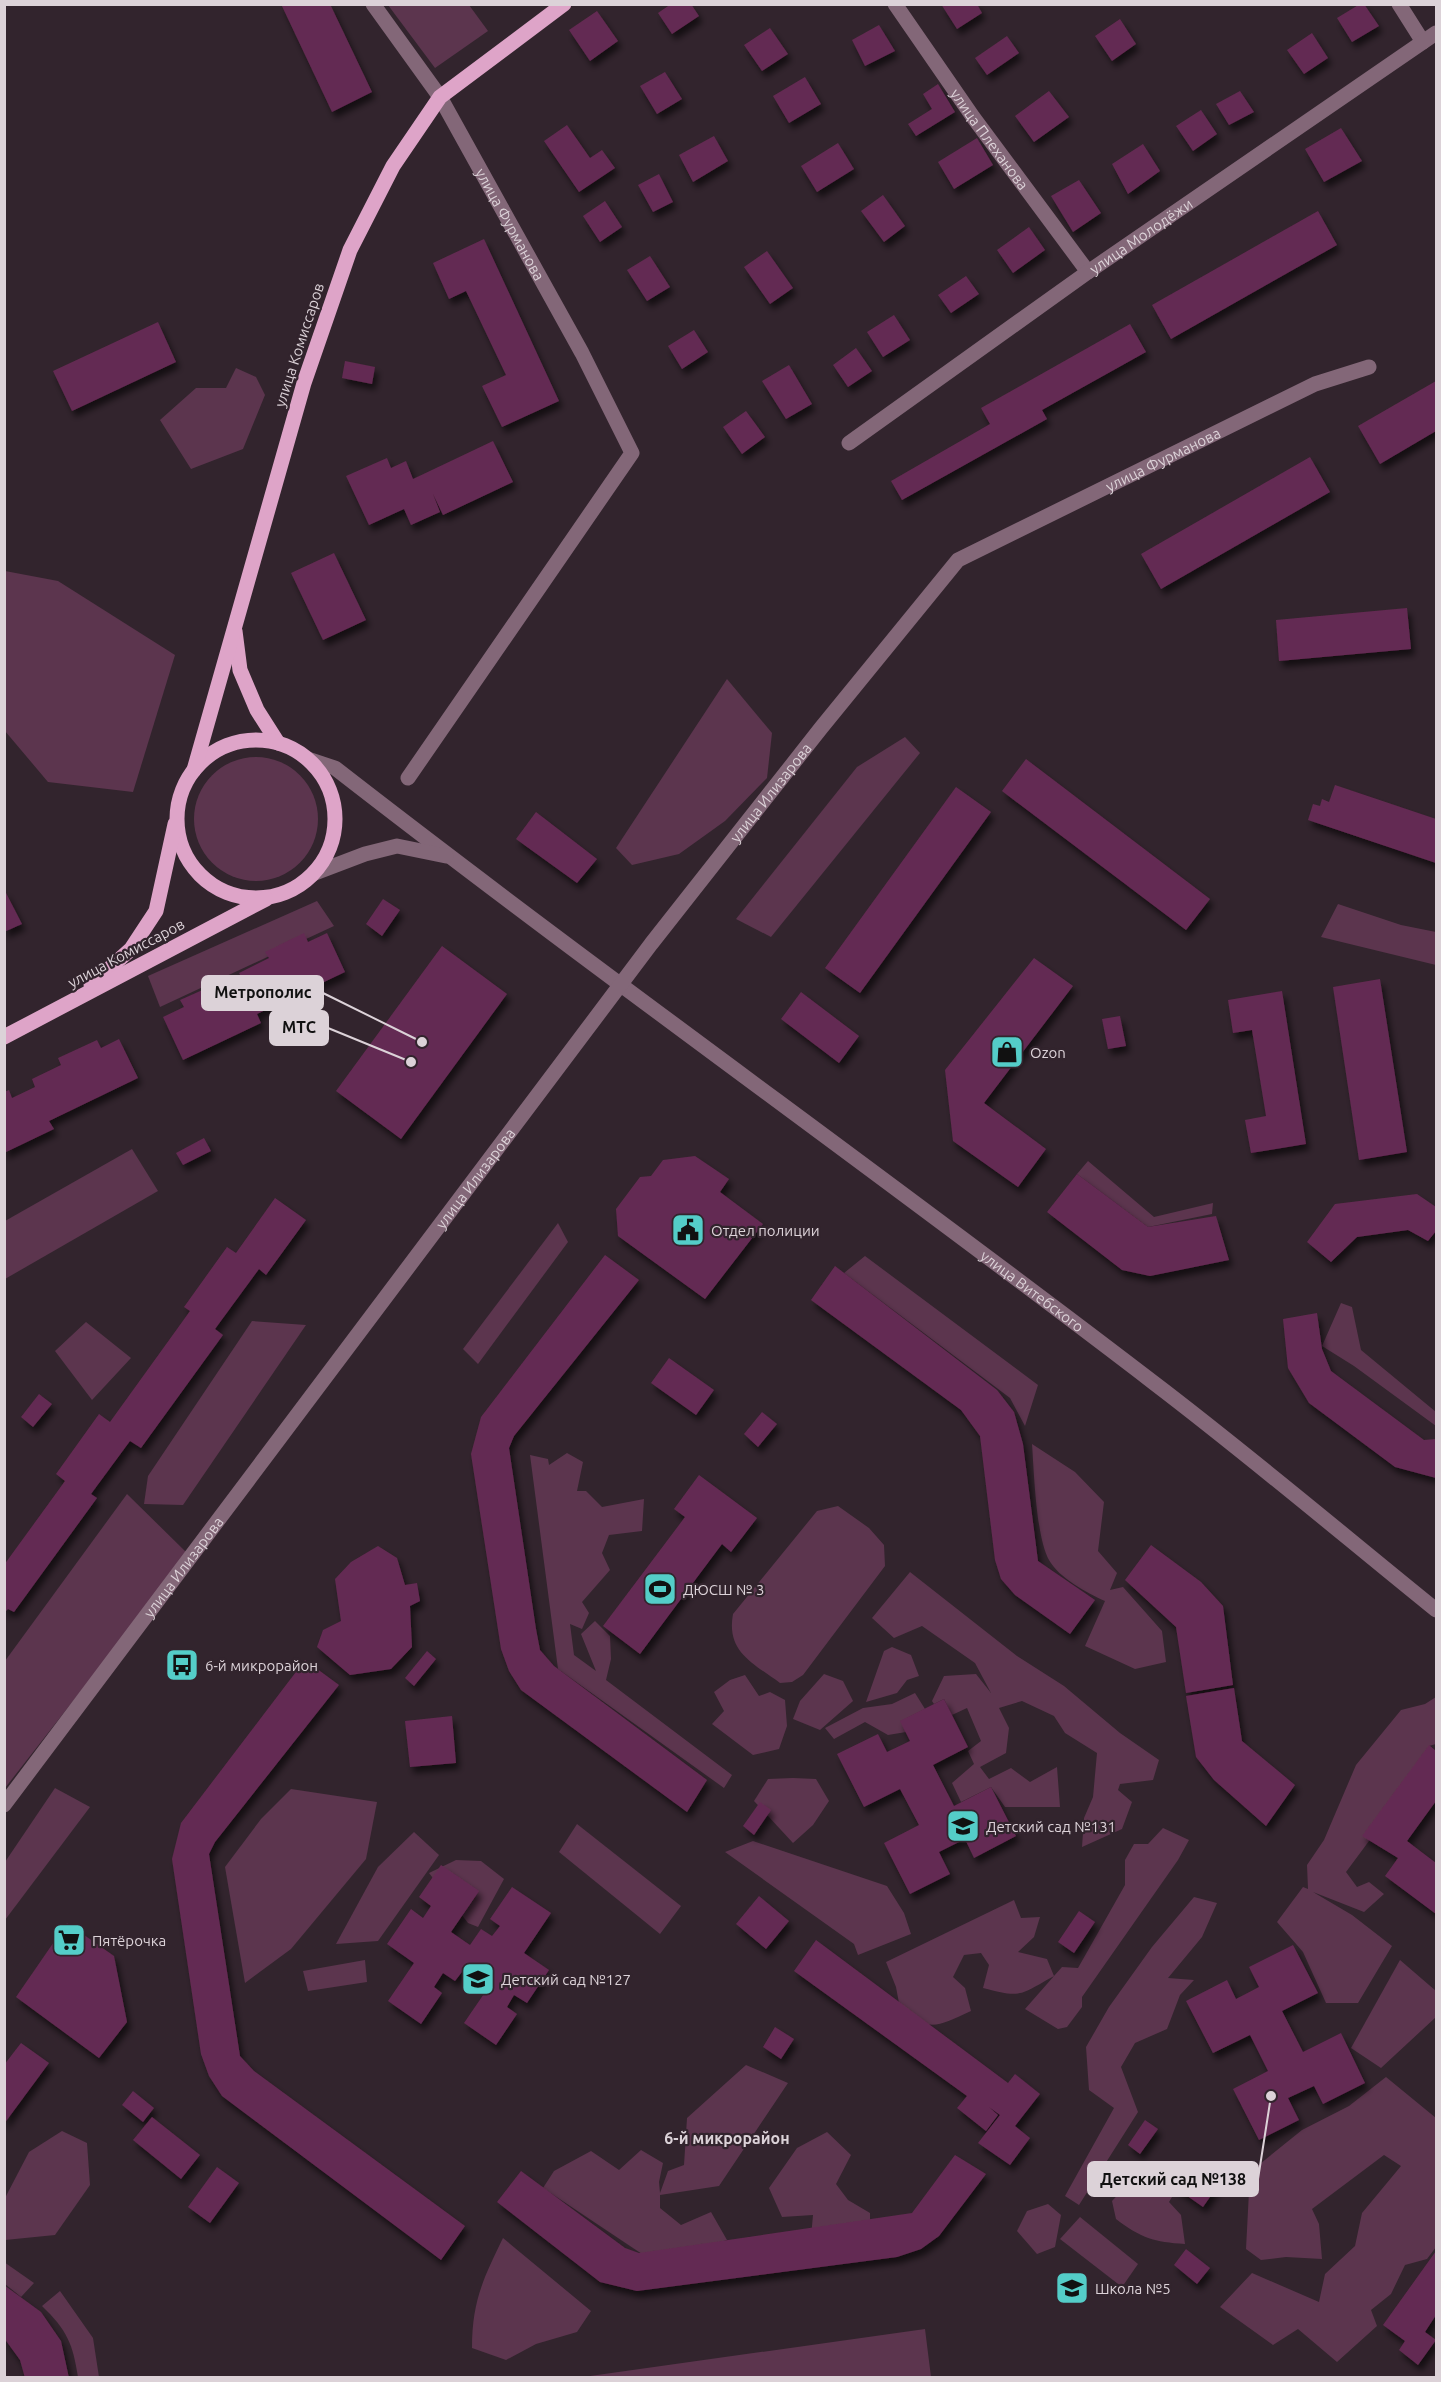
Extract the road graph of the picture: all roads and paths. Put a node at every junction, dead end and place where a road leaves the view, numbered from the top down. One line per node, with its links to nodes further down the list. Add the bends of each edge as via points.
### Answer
1 (373, 4): 7 (street, улица Фурманова)
2 (564, 4): 7 (main road, улица Комиссаров)
3 (895, 4): 8 (street, улица Плеханова)
4 (1399, 4): 6 (street)
5 (1437, 33): 6 (street, улица Молодёжи)
6 (1423, 42): 8 (street, улица Молодёжи)
7 (440, 97): 12 (main road, улица Комиссаров, via 393,166 350,250 304,383); 16 (street, улица Фурманова, via 582,353 632,453)
8 (1088, 272): 10 (street, улица Молодёжи)
9 (1369, 367): 11 (street, улица Фурманова, via 1316,384)
10 (849, 443)
11 (958, 560): 21 (street, улица Илизарова)
12 (234, 622): 13 (main road, via 240,670 257,710); 15 (main road, улица Комиссаров)
13 (278, 743): 14 (main road); 15 (main road, via 255,740 231,744 211,754)
14 (308, 759): 18 (street, улица Витебского, via 334,768); 19 (main road, via 324,779 334,802 335,828 329,852)
15 (194, 770): 17 (main road, via 182,790)
16 (408, 778)
17 (177, 811): 20 (main road, via 184,850 202,877 221,890 244,898); 22 (main road, улица Комиссаров, via 156,911 131,949)
18 (449, 856): 19 (street, via 397,846); 21 (street, улица Витебского)
19 (315, 873): 20 (main road, via 289,892)
20 (268, 898): 22 (main road, улица Комиссаров)
21 (620, 985): 24 (street, улица Витебского, via 1154,1383); 25 (street, улица Илизарова)
22 (70, 1003): 23 (main road)
23 (4, 1037)
24 (1437, 1610)
25 (4, 1804)

